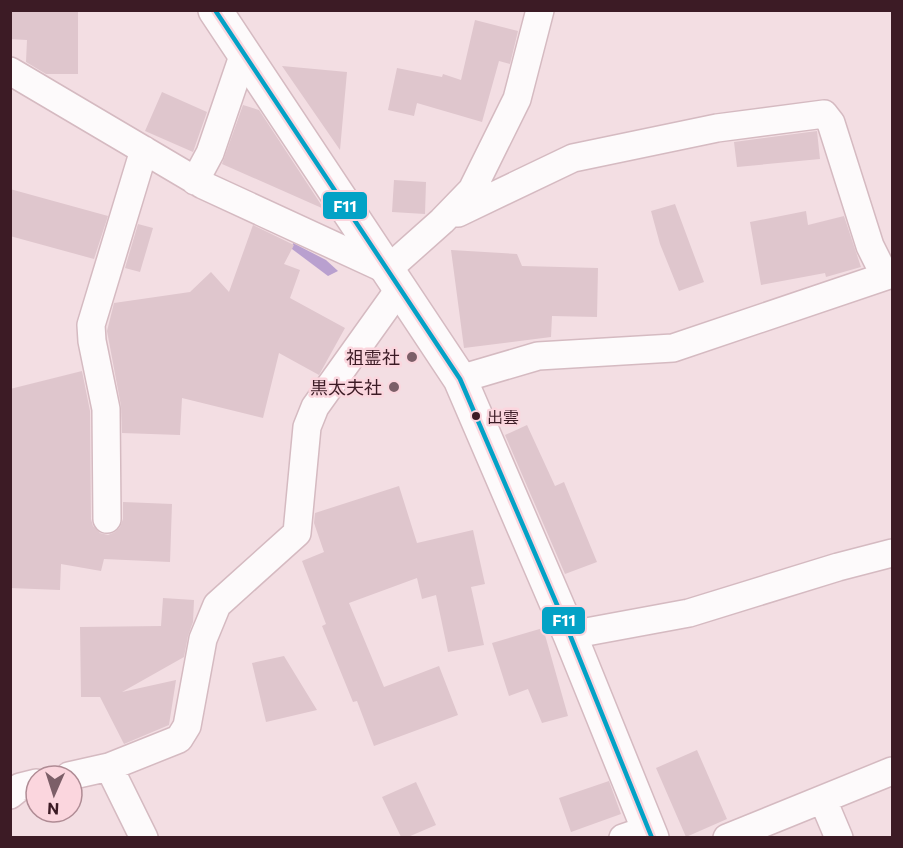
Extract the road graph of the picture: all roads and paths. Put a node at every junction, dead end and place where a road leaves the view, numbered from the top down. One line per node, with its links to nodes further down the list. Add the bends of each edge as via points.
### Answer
1 (215, 10): 3 (main road)
2 (540, 10): 7 (street, via 517,99 472,190)
3 (244, 53): 6 (street, via 210,153); 9 (main road)
4 (10, 71): 5 (street)
5 (144, 150): 6 (street); 11 (street, via 91,325 106,409)
6 (195, 181): 9 (street)
7 (442, 221): 8 (street, via 573,158 717,128 824,114 831,123 870,246); 9 (street)
8 (889, 275): 10 (street, via 673,348 538,356)
9 (394, 279): 10 (main road); 14 (street, via 315,407 307,427 297,533 217,605 203,639 187,726 179,739)
10 (460, 379): 13 (main road)
11 (107, 519)
12 (892, 553): 13 (street, via 689,613)
13 (570, 636): 20 (main road)
14 (109, 767): 16 (street); 21 (street)
15 (892, 771): 19 (street)
16 (84, 773)
17 (24, 786): 18 (street)
18 (10, 795)
19 (823, 800): 22 (street); 23 (street)
20 (642, 835)
21 (144, 837)
22 (727, 837)
23 (839, 837)

